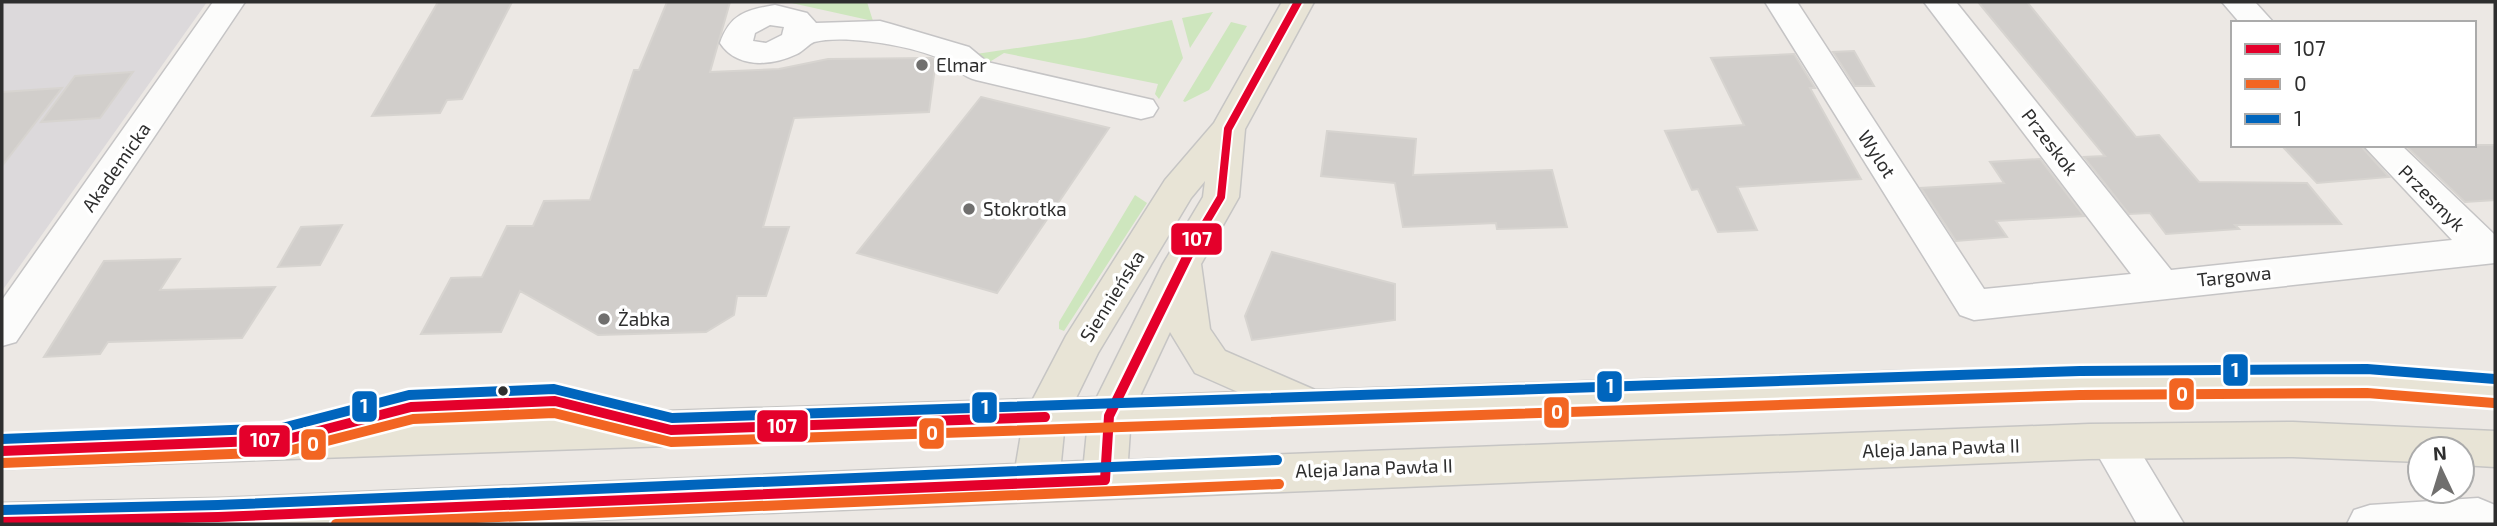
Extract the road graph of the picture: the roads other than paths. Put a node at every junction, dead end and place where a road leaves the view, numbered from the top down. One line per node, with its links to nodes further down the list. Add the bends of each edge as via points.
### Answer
1 (229, 2): 15 (street, Akademicka)
2 (1298, 2): 9 (main road, Siennieńska)
3 (1781, 2): 14 (street, Wylot)
4 (1940, 2): 13 (street, Przeskok)
5 (2238, 2): 6 (street)
6 (2256, 21)
7 (801, 33): 8 (street, via 880,31 957,54 976,70)
8 (1141, 108)
9 (1228, 129): 12 (main road, Siennieńska, via 1221,197); 19 (main road, Siennieńska, via 1178,189 1080,347)
10 (2381, 147): 11 (street, Przesmyk)
11 (2489, 250): 13 (street, Targowa)
12 (1182, 264): 17 (main road, via 1190,332 1210,362); 18 (main road, Siennieńska)
13 (2160, 283): 14 (street, Targowa)
14 (1974, 305)
15 (2, 331)
16 (2495, 391): 17 (main road, via 2367,381 2161,381)
17 (1313, 408): 18 (main road)
18 (1110, 416): 19 (main road); 23 (main road, Siennieńska)
19 (1045, 417): 22 (main road); 24 (main road, Siennieńska)
20 (2113, 443): 21 (main road, Aleja Jana Pawła II, via 2332,440); 23 (main road, Aleja Jana Pawła II); 26 (street)
21 (2495, 449)
22 (2, 451)
23 (1105, 480): 24 (main road, Aleja Jana Pawła II)
24 (1036, 482): 25 (main road, Aleja Jana Pawła II, via 259,516)
25 (2, 522)
26 (2161, 524)
27 (2370, 524): 28 (street, via 2477,517)
28 (2484, 524)

